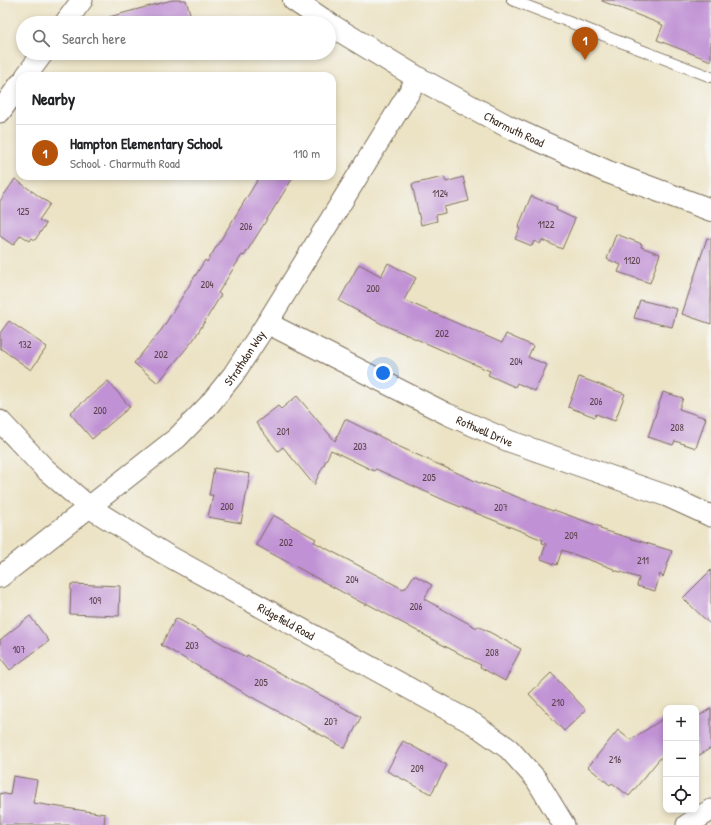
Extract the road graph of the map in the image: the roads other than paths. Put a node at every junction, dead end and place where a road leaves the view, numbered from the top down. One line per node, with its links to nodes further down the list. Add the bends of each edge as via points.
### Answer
1 (82, 0): 4 (street)
2 (294, 0): 5 (street, Charmuth Road)
3 (512, 0): 9 (lane)
4 (70, 16)
5 (318, 16)
6 (336, 28): 10 (street, Charmuth Road)
7 (38, 60): 8 (street)
8 (29, 72)
9 (711, 77)
10 (418, 78): 11 (street, Charmuth Road, via 509,126 608,172); 12 (street, Strathdon Way)
11 (711, 210)
12 (267, 323): 14 (street, Strathdon Way, via 233,375 208,406 177,438); 15 (street, Rothwell Drive, via 446,414 509,441 666,496)
13 (0, 421): 14 (street, Ridgefield Road, via 44,468)
14 (89, 507): 16 (street, Strathdon Way); 18 (street, Ridgefield Road, via 164,554 474,724 509,749 536,779)
15 (711, 516)
16 (0, 577)
17 (711, 810): 19 (street)
18 (564, 825)
19 (687, 825)

